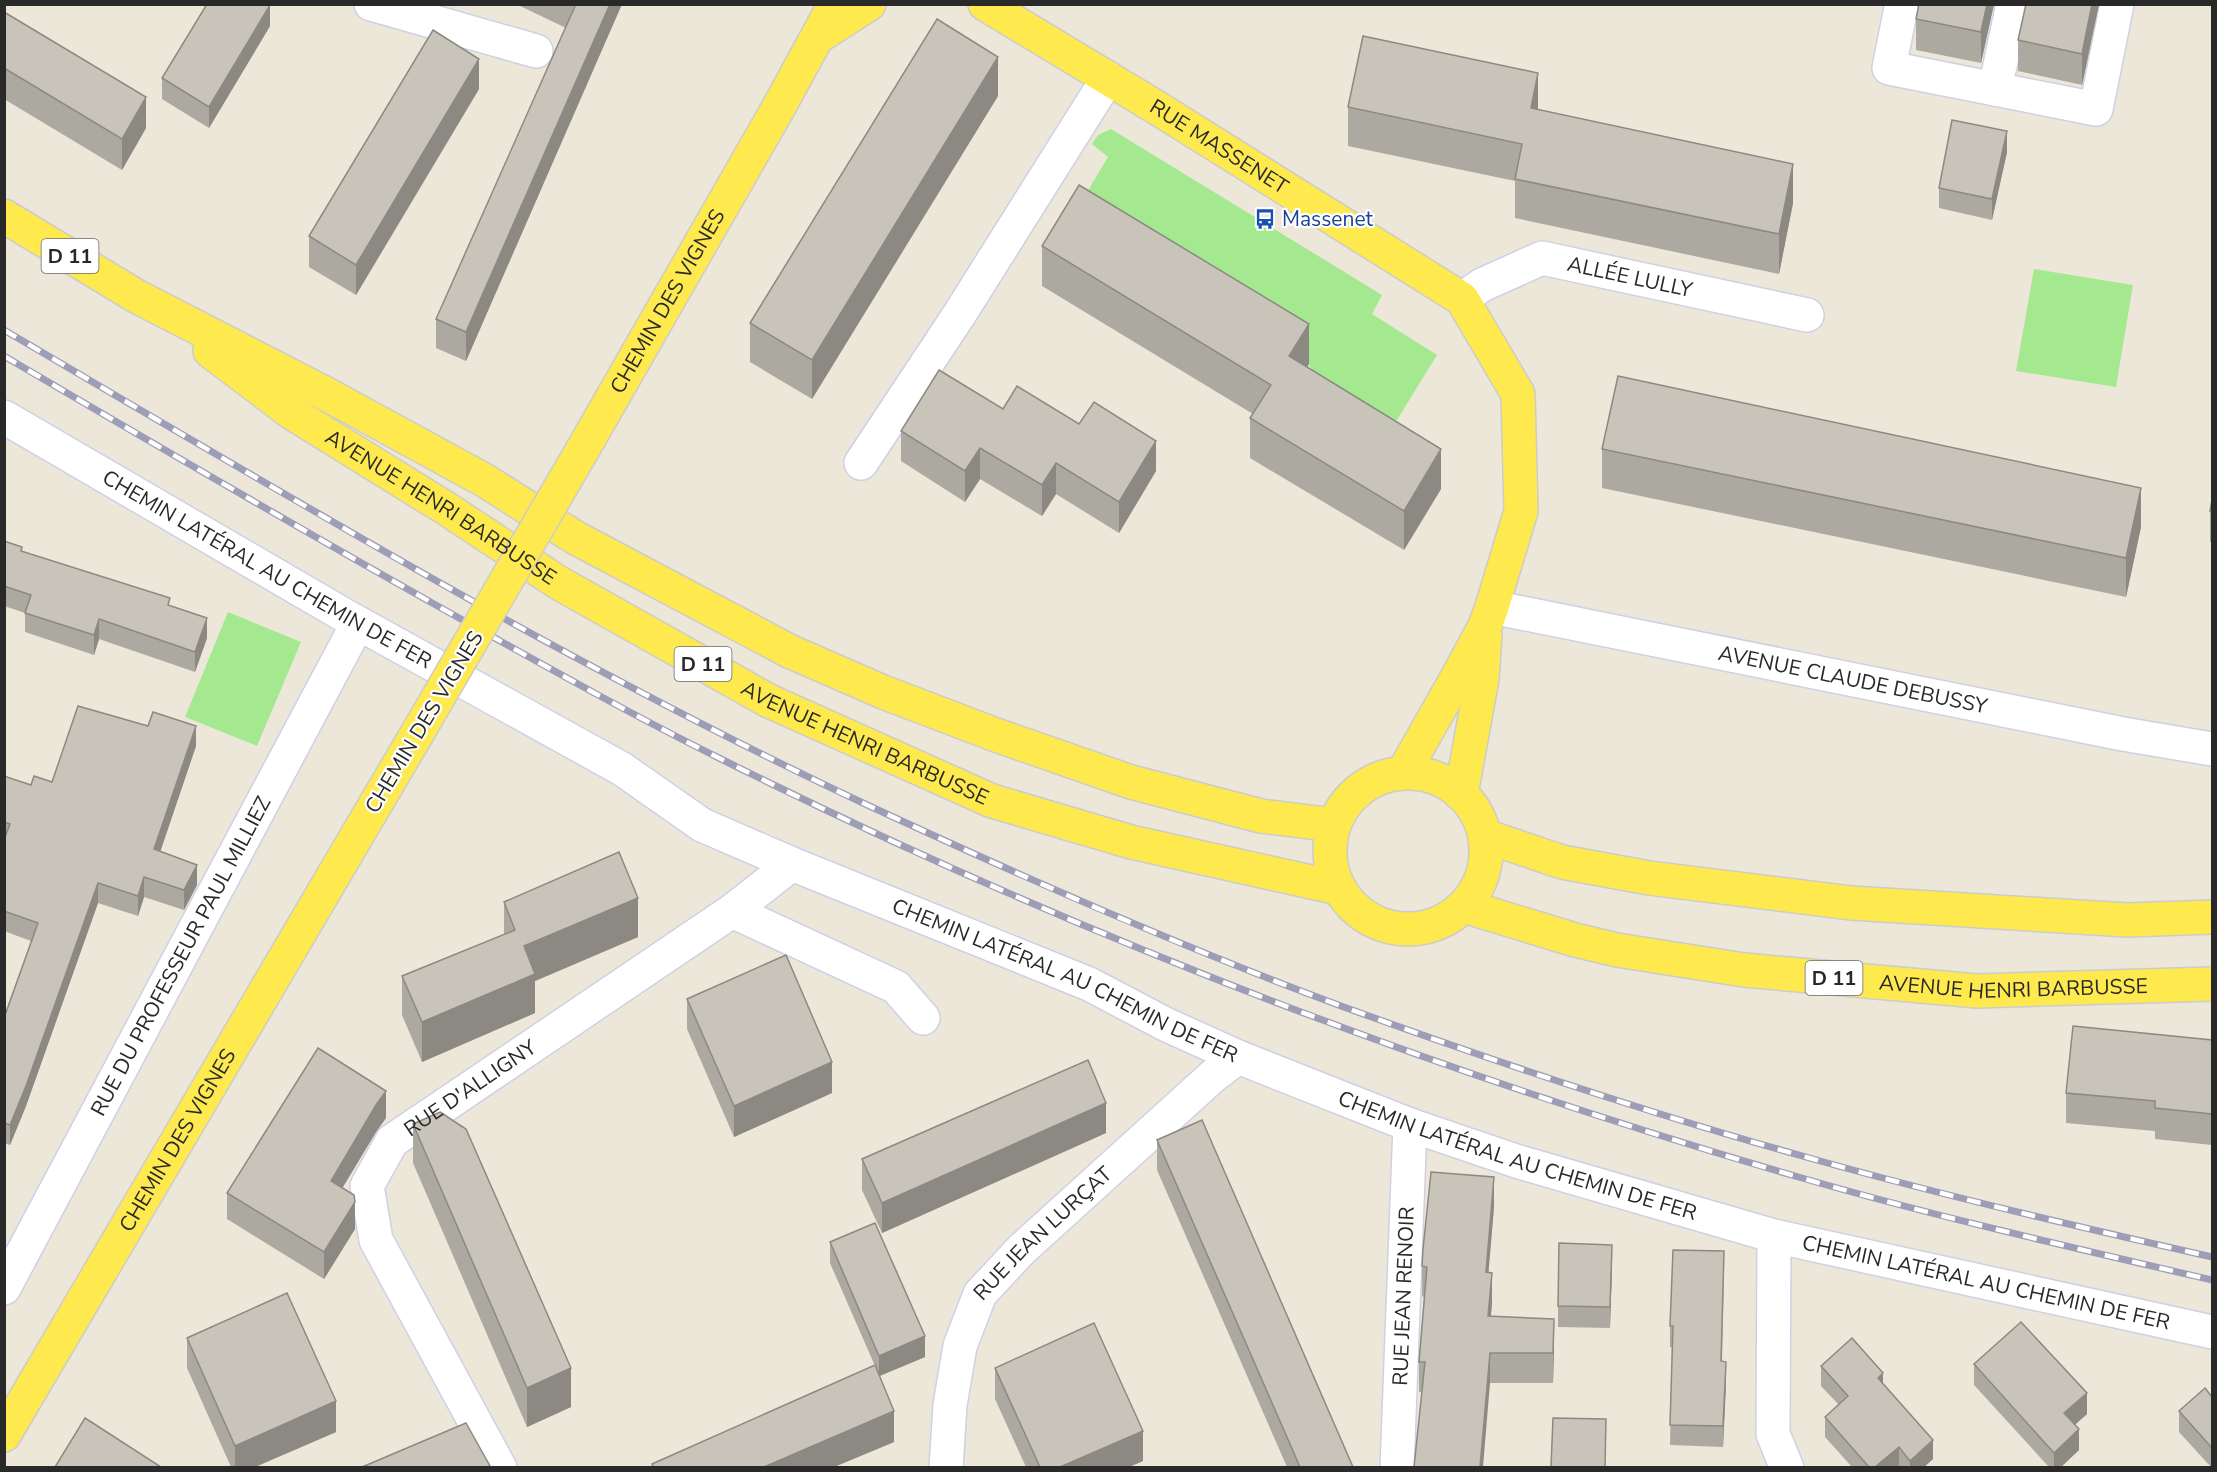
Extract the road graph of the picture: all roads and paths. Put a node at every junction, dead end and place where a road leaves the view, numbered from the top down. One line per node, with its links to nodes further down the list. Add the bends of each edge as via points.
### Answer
1 (371, 4): 10 (street)
2 (811, 4): 9 (main road)
3 (835, 4): 9 (main road, CHEMIN DES VIGNES)
4 (869, 4): 9 (main road)
5 (985, 4): 11 (main road, RUE MASSENET)
6 (2013, 4): 12 (street)
7 (2117, 4): 12 (street, via 2096,109)
8 (1895, 6): 12 (street, via 1889,68)
9 (818, 37): 38 (main road, CHEMIN DES VIGNES, bridge, via 583,449)
10 (536, 51)
11 (1108, 78): 15 (main road, RUE MASSENET); 18 (street)
12 (1995, 89)
13 (4, 216): 14 (main road, AVENUE HENRI BARBUSSE / D 11)
14 (136, 296): 24 (main road, AVENUE HENRI BARBUSSE / D 11, via 340,401 484,480 576,538 799,656 996,735 1131,782 1261,816); 27 (main road, AVENUE HENRI BARBUSSE / D 11, via 292,413 559,583 769,701 992,801 1131,842)
15 (1462, 299): 16 (street, ALLÉE LULLY, via 1482,285 1542,258); 19 (main road, RUE MASSENET, via 1518,394 1521,511)
16 (1807, 315)
17 (4, 417): 20 (street, CHEMIN LATÉRAL AU CHEMIN DE FER)
18 (861, 463)
19 (1488, 616): 21 (street, AVENUE CLAUDE DEBUSSY); 22 (main road, RUE MASSENET); 23 (main road, RUE MASSENET, via 1482,679)
20 (358, 623): 26 (street, CHEMIN LATÉRAL AU CHEMIN DE FER, via 622,769 702,825); 36 (street, RUE DU PROFESSEUR PAUL MILLIEZ)
21 (2212, 748)
22 (1403, 773): 23 (main road, via 1424,774); 24 (main road, via 1380,778 1360,789 1344,805)
23 (1461, 794): 25 (main road, via 1476,813)
24 (1334, 825): 27 (main road, via 1330,867)
25 (1485, 836): 28 (main road, via 1486,861 1479,886); 30 (main road, via 1562,862 1649,878 1851,903 2128,920)
26 (792, 864): 29 (street, RUE D'ALLIGNY); 33 (street, CHEMIN LATÉRAL AU CHEMIN DE FER, via 1089,984)
27 (1338, 888): 28 (main road, via 1352,907 1372,922 1396,929 1420,929 1444,921)
28 (1464, 906): 31 (main road, AVENUE HENRI BARBUSSE / D 11, via 1617,950 1744,970 1977,991)
29 (732, 911): 32 (street, via 896,987); 39 (street, RUE D'ALLIGNY, via 393,1141 367,1186 376,1240)
30 (2212, 916)
31 (2212, 984)
32 (923, 1018)
33 (1238, 1057): 34 (street, CHEMIN LATÉRAL AU CHEMIN DE FER); 40 (street, RUE JEAN LURÇAT, via 1021,1250 980,1294 960,1346 950,1405)
34 (1410, 1125): 35 (street, CHEMIN LATÉRAL AU CHEMIN DE FER, via 1516,1161); 41 (street, RUE JEAN RENOIR)
35 (1774, 1236): 37 (street, CHEMIN LATÉRAL AU CHEMIN DE FER); 42 (street, via 1773,1434)
36 (4, 1288)
37 (2212, 1332)
38 (4, 1435)
39 (500, 1467)
40 (946, 1467)
41 (1397, 1467)
42 (1787, 1467)

